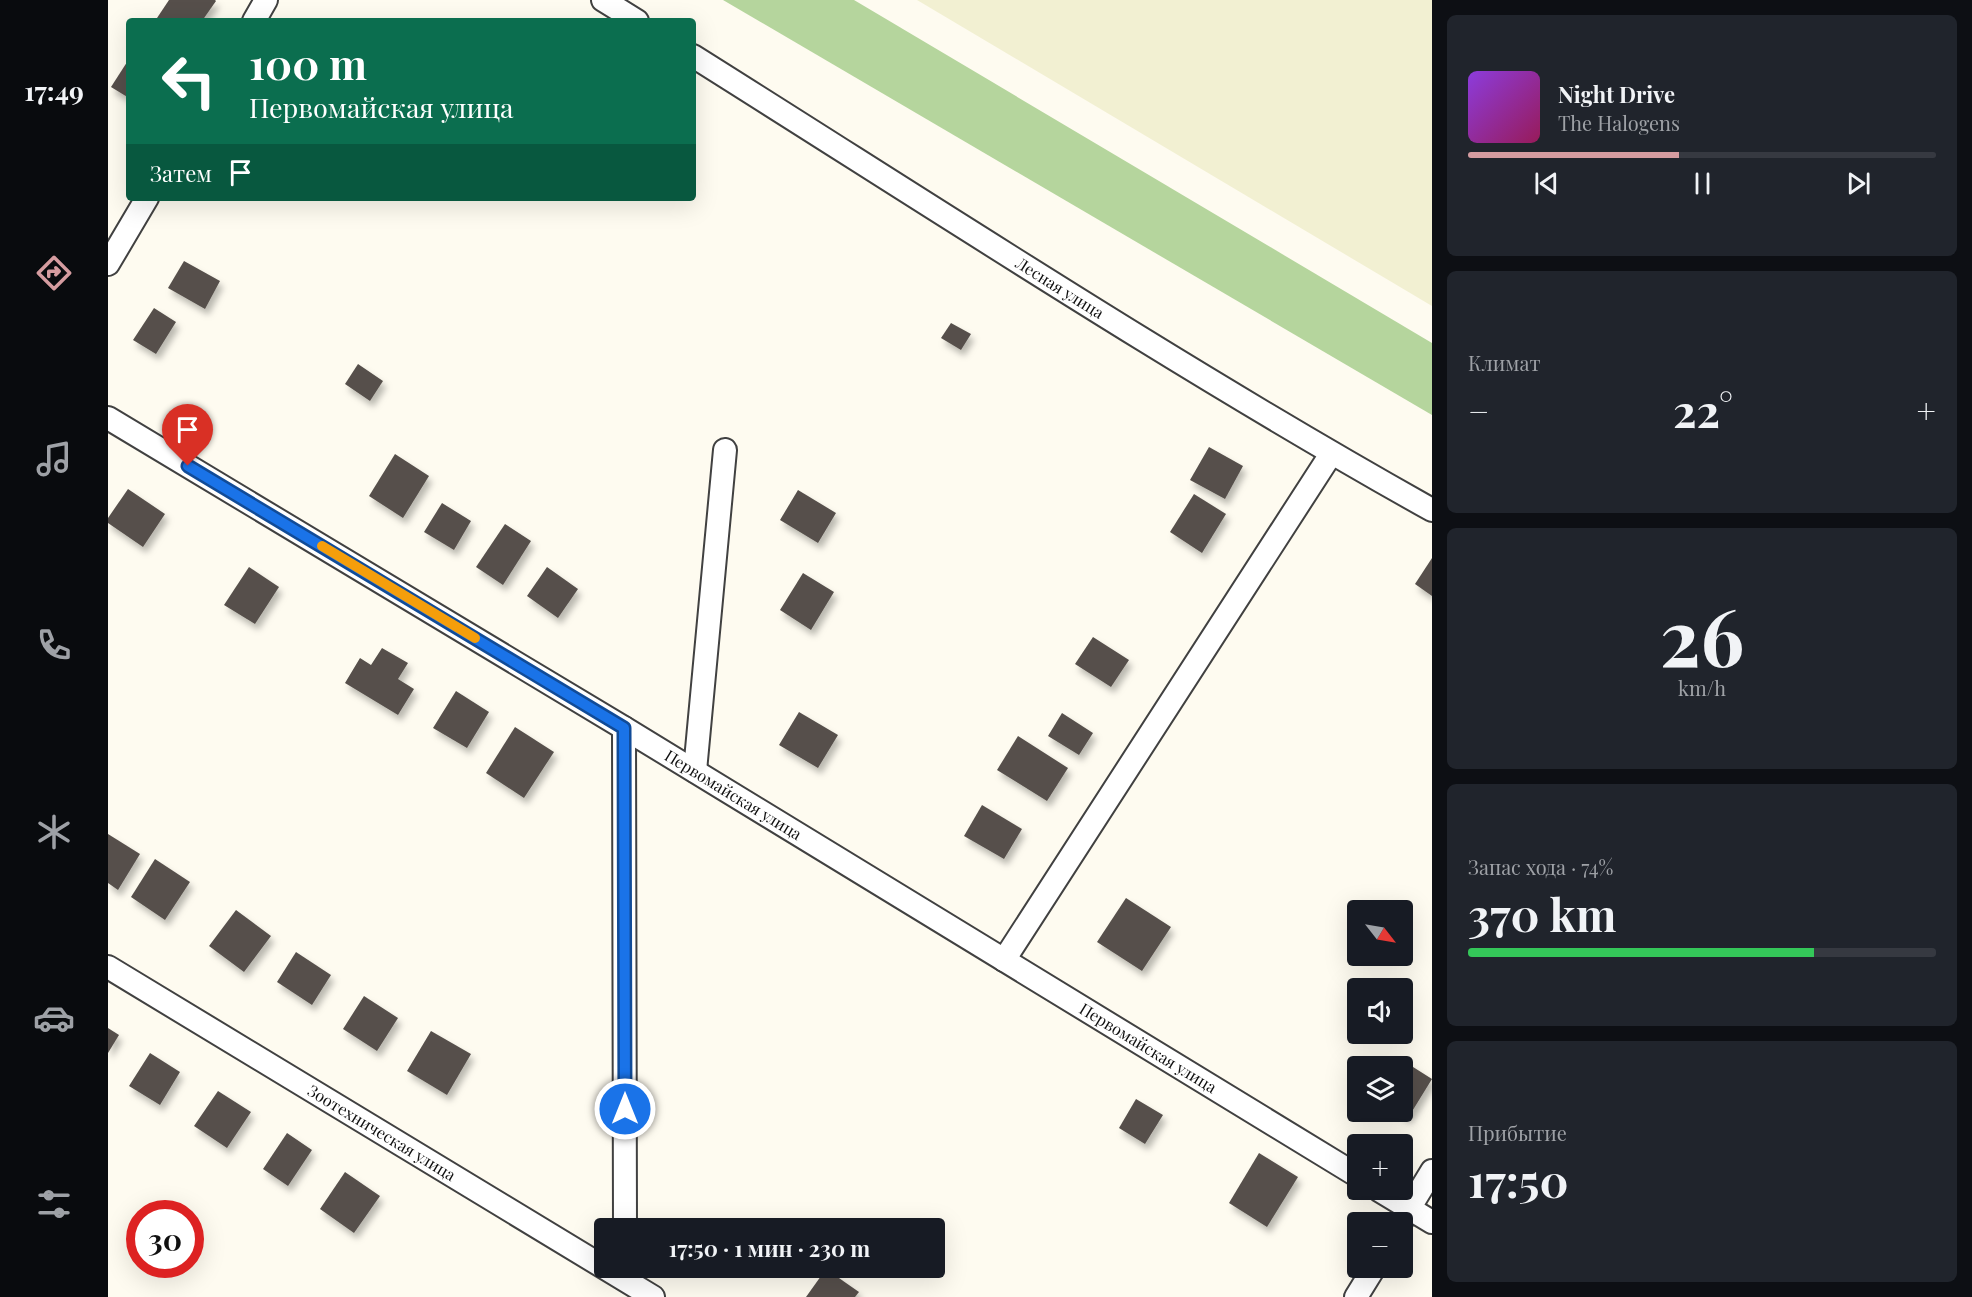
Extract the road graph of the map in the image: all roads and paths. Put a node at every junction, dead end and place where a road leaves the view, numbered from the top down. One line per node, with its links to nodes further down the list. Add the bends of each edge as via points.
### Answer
1 (266, 0): 3 (street)
2 (603, 0): 4 (street)
3 (256, 18)
4 (632, 18)
5 (696, 58): 10 (street, Лесная улица)
6 (145, 201): 7 (street)
7 (108, 264)
8 (108, 418): 12 (street, Первомайская улица)
9 (724, 450): 13 (street)
10 (1331, 454): 11 (street, Лесная улица); 14 (street)
11 (1432, 510)
12 (624, 728): 13 (street, Первомайская улица); 22 (street)
13 (696, 771): 14 (street, Первомайская улица)
14 (1004, 960): 16 (street, Первомайская улица)
15 (108, 967): 25 (street, Зоотехническая улица)
16 (1347, 1169)
17 (1432, 1171): 20 (street)
18 (1389, 1200): 19 (street)
19 (1402, 1212)
20 (1407, 1212)
21 (1413, 1217): 23 (street)
22 (625, 1218)
23 (1432, 1222)
24 (1368, 1278): 27 (street)
25 (625, 1282): 26 (street, Зоотехническая улица)
26 (653, 1297)
27 (1356, 1297)

